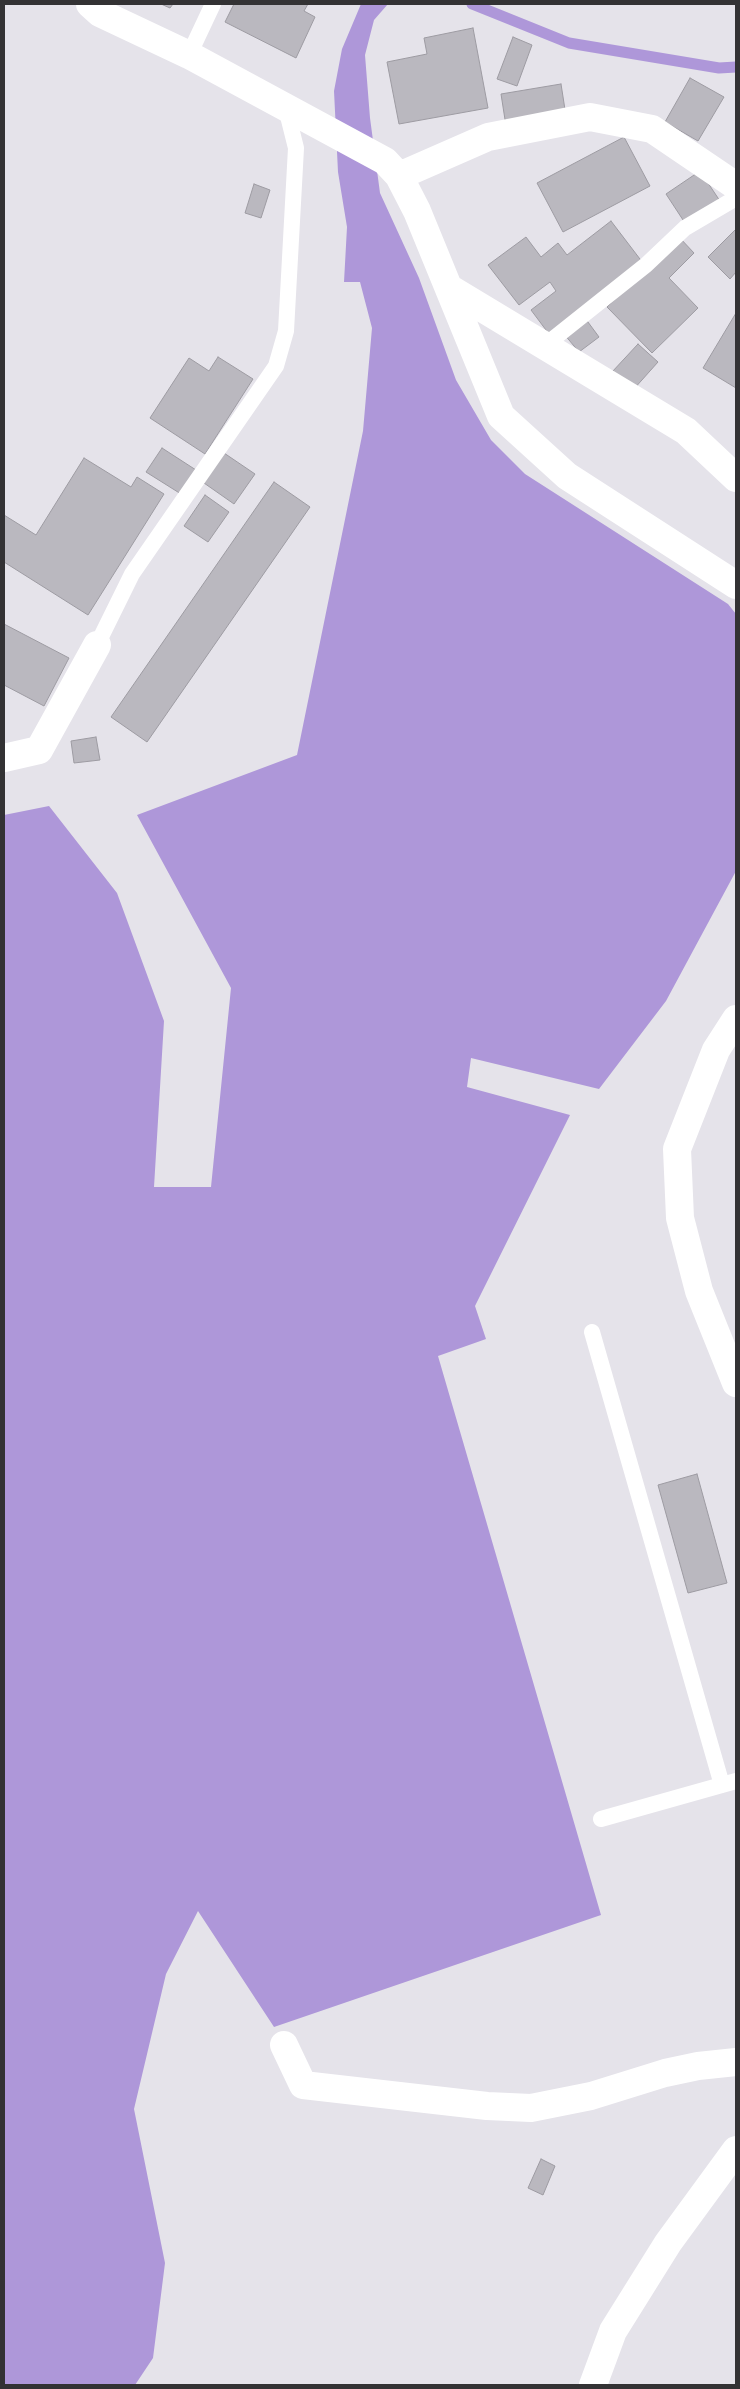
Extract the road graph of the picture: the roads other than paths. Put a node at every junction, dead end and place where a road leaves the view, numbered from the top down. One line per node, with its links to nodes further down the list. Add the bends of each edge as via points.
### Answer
1 (90, 4): 3 (street, via 100,13)
2 (213, 4): 3 (lane)
3 (189, 55): 4 (street)
4 (296, 114): 5 (street); 12 (lane, via 286,332 276,366 132,574)
5 (392, 168): 6 (street, via 488,137 590,117 652,129); 8 (street, via 417,211)
6 (736, 186)
7 (736, 198): 9 (lane, via 685,228 646,265)
8 (449, 288): 9 (street); 11 (street, via 501,416 567,476)
9 (543, 347): 10 (street, via 686,431)
10 (736, 478)
11 (736, 585)
12 (97, 645): 13 (street, via 40,750)
13 (4, 758)
14 (736, 1019): 16 (street, via 716,1050 677,1149 680,1218 699,1291)
15 (592, 1332): 17 (lane)
16 (736, 1383)
17 (729, 1783): 18 (lane)
18 (601, 1819)
19 (284, 2045): 20 (street, via 303,2085 531,2108 591,2096 674,2071)
20 (736, 2062)
21 (736, 2150): 22 (street, via 668,2244 613,2331)
22 (593, 2385)

